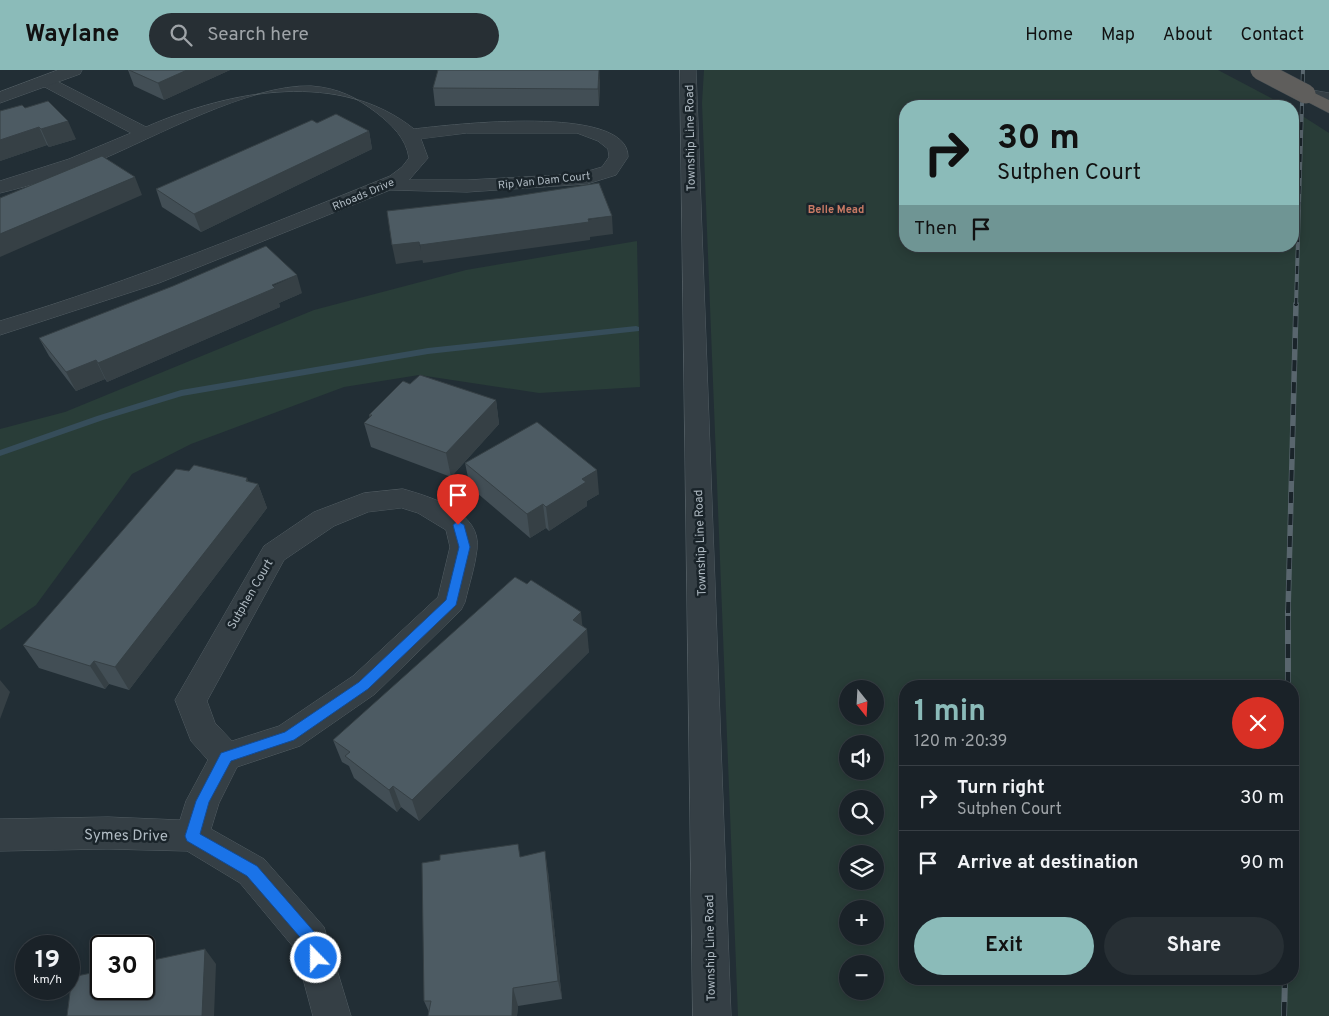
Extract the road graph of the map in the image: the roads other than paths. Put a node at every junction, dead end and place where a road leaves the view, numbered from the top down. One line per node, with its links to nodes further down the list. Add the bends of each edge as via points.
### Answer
1 (74, 70): 5 (street)
2 (688, 70): 19 (street, Township Line Road)
3 (1260, 70): 6 (highway, bridge)
4 (312, 75): 10 (street, Rhoads Drive, via 246,91); 11 (street, Rhoads Drive, via 362,95 393,117)
5 (47, 81): 7 (street); 10 (street)
6 (1306, 94): 8 (street); 9 (highway)
7 (0, 98)
8 (1329, 98)
9 (1329, 108)
10 (144, 133): 13 (street, Rhoads Drive, via 72,165)
11 (409, 135): 12 (street, Rhoads Drive, via 419,158 409,171); 12 (street, Rip Van Dam Court, via 467,128 576,128 593,132 615,145 619,152 618,161 610,170 573,179 452,188)
12 (388, 184): 14 (street, Rhoads Drive, via 178,270 62,311)
13 (0, 187)
14 (0, 328)
15 (226, 757): 15 (street, Sutphen Court, via 290,736 364,685 451,602 464,547 458,525 427,506 403,498 364,503 324,518 274,553 191,700 202,731); 17 (street, via 203,801)
16 (0, 835): 17 (street, Symes Drive, via 108,833)
17 (192, 836): 18 (street, Symes Drive, via 252,871 311,940)
18 (332, 1016)
19 (712, 1016)

